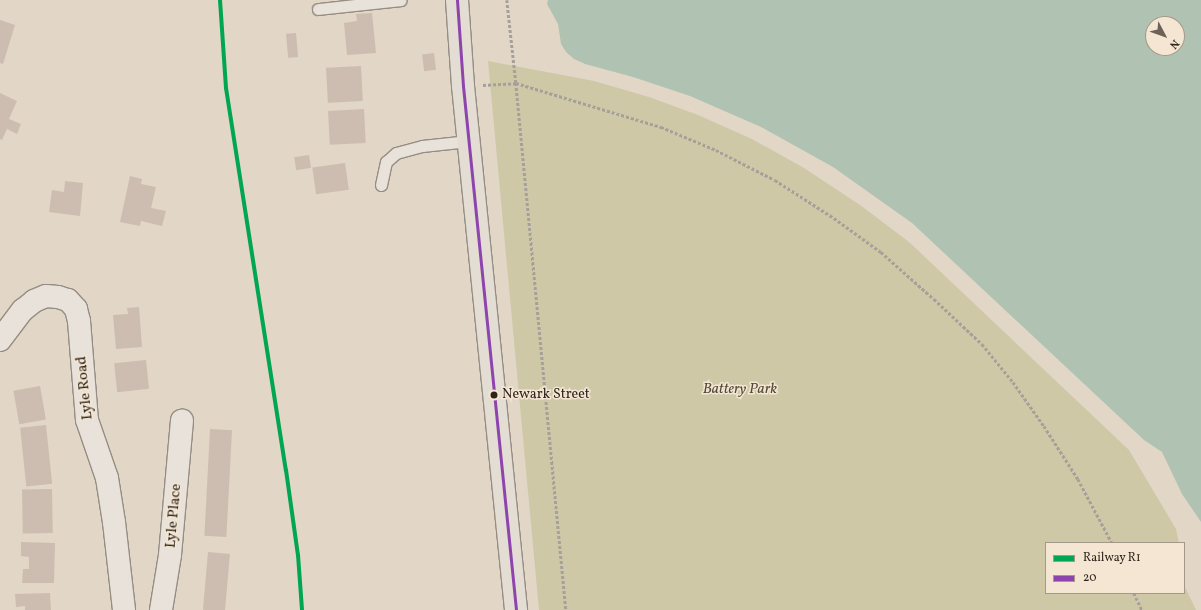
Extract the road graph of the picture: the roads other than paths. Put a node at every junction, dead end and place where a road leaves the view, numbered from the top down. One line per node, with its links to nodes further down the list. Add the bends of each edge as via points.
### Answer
1 (401, 0): 3 (lane)
2 (457, 0): 4 (main road)
3 (318, 9)
4 (469, 141): 5 (lane, via 422,146 396,153 386,162); 10 (main road)
5 (381, 185)
6 (0, 340): 8 (street, Lyle Road, via 22,310 46,296 68,300 76,310 87,420 107,478)
7 (182, 421): 9 (street, Lyle Place, via 170,554)
8 (124, 610)
9 (161, 610)
10 (516, 610)

